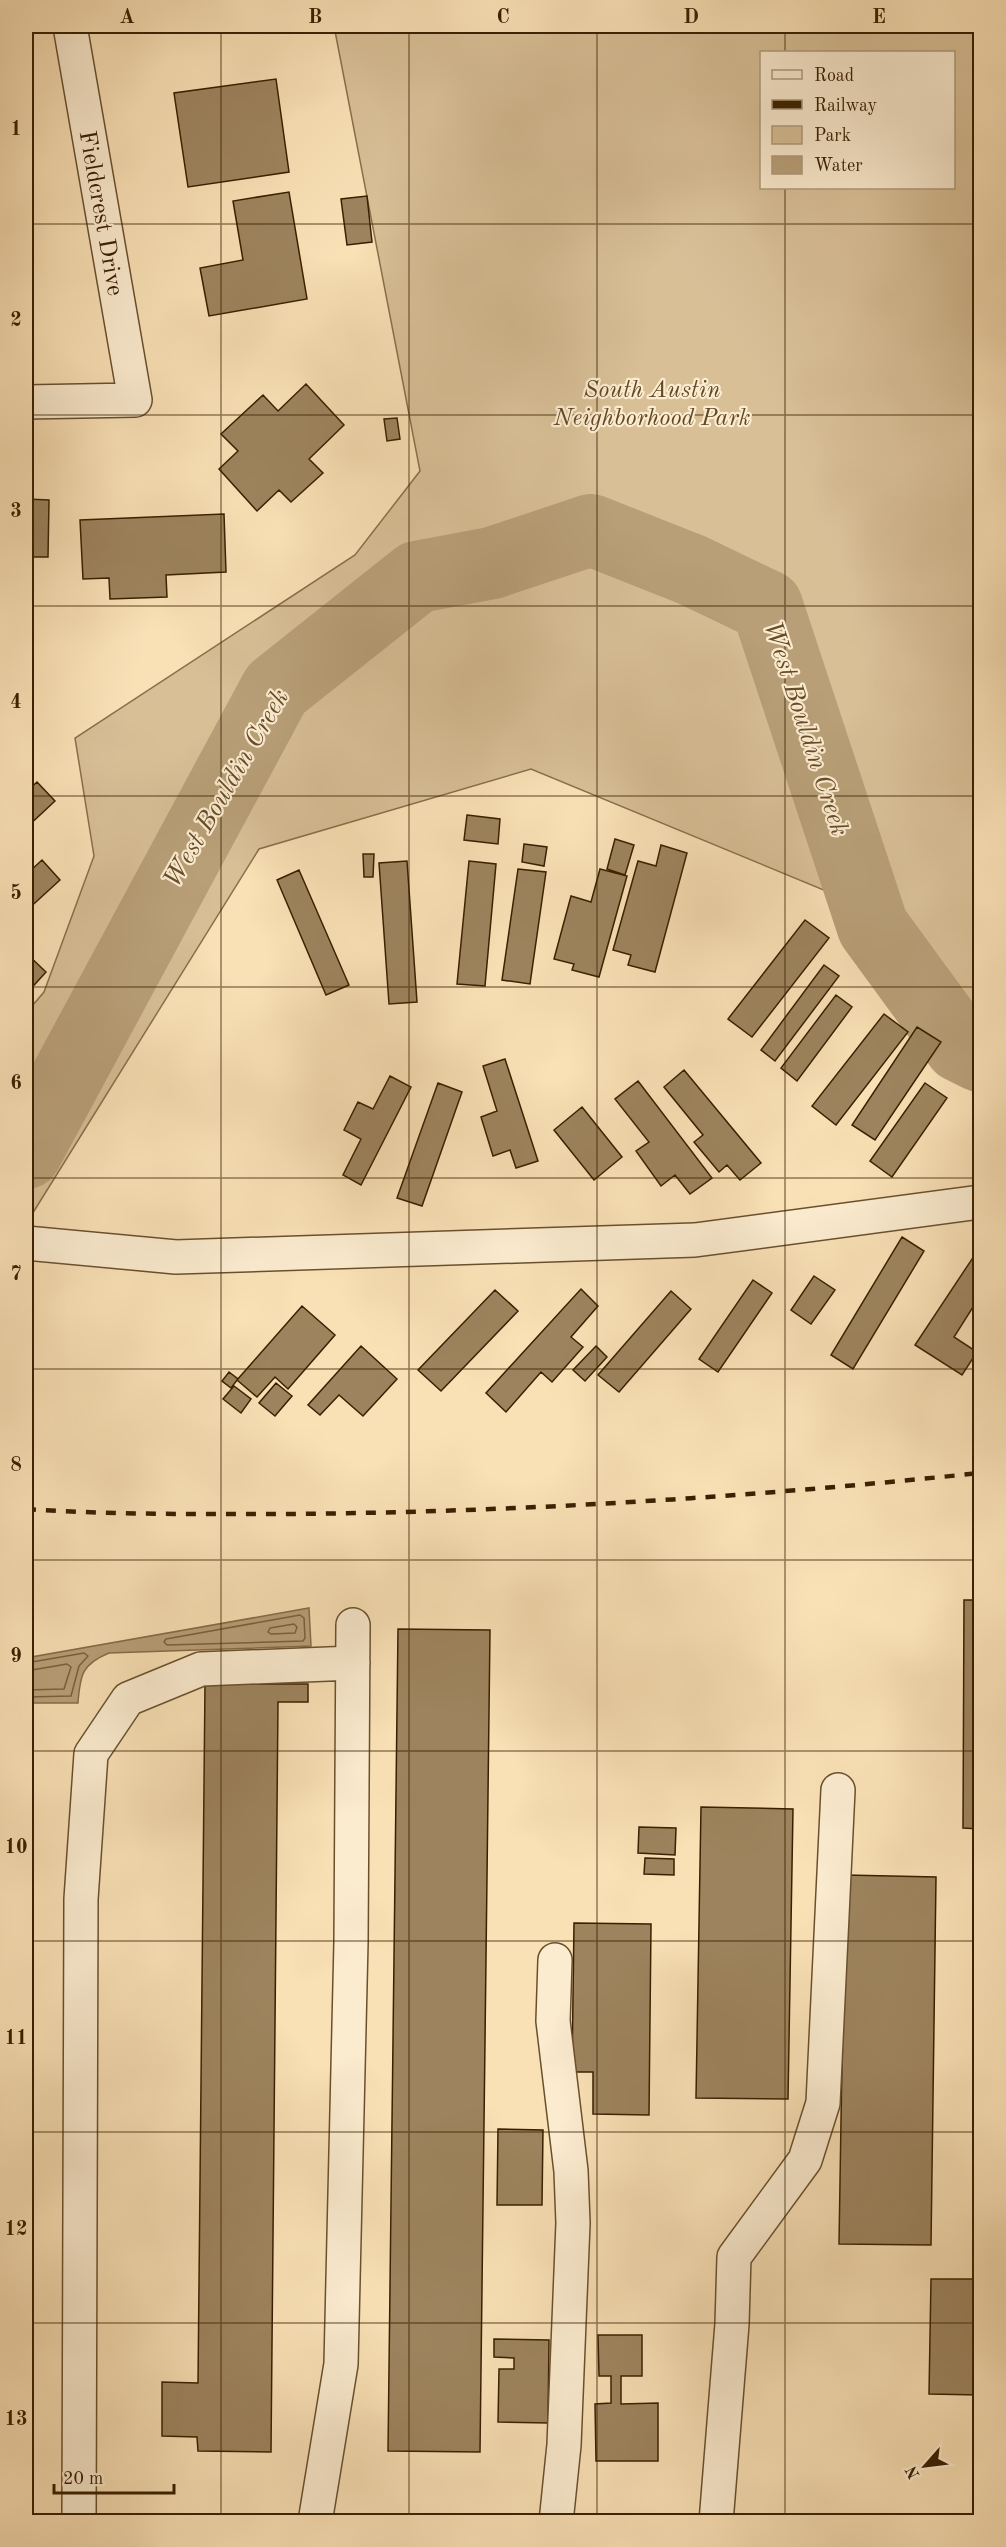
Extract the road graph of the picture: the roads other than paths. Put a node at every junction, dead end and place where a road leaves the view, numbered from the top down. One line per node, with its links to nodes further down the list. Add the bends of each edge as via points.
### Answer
1 (70, 26): 2 (street, Fieldcrest Drive, via 135,400)
2 (26, 402)
3 (981, 1202): 4 (street, via 695,1240 176,1257)
4 (26, 1243)
5 (353, 1625): 6 (street)
6 (353, 1663): 9 (street, via 201,1669 128,1699 91,1754 81,1899); 10 (street, via 341,2364)
7 (838, 1790): 12 (street, via 822,2103 805,2160 734,2257)
8 (555, 1960): 11 (street, via 554,2021 572,2171 573,2223 564,2445)
9 (79, 2522)
10 (315, 2522)
11 (556, 2522)
12 (716, 2522)

